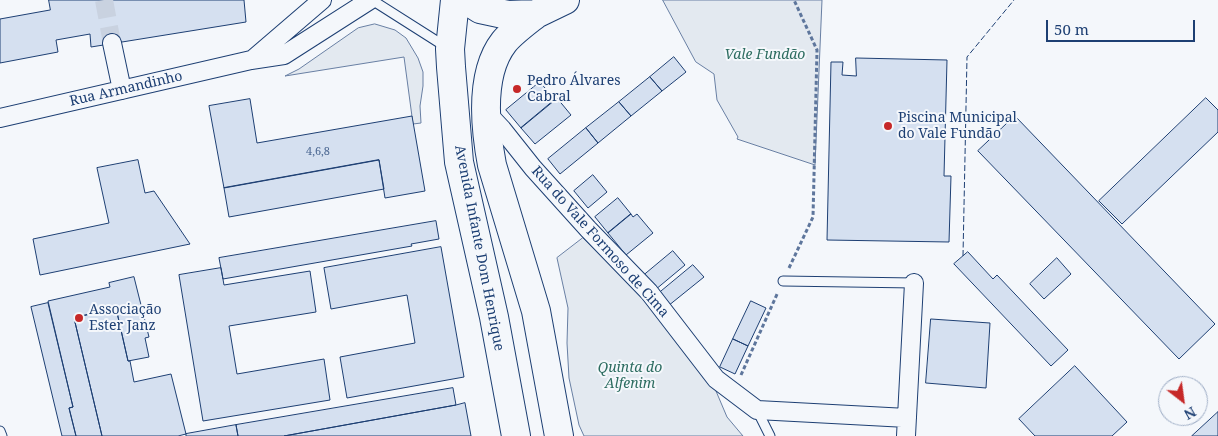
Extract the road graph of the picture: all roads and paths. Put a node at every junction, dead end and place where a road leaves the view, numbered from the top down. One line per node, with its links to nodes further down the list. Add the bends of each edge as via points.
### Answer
1 (371, 0): 9 (lane); 10 (street, Rua Armandinho, via 284,55)
2 (456, 0): 9 (highway, Avenida Infante Dom Henrique)
3 (466, 0): 7 (highway, via 480,8 508,15)
4 (565, 0): 7 (highway)
5 (794, 0): 14 (path, via 817,50 813,217)
6 (318, 1): 10 (street, Rua Armandinho)
7 (536, 14): 12 (highway, Avenida Infante Dom Henrique, via 504,41 494,59 486,92)
8 (112, 43): 11 (street)
9 (450, 49): 21 (highway, Avenida Infante Dom Henrique, via 459,162 494,317)
10 (251, 60): 11 (street, Rua Armandinho)
11 (122, 90): 13 (street, Rua Armandinho)
12 (487, 113): 16 (street, Rua do Vale Formoso de Cima, via 533,168 648,292 716,379); 22 (highway, Avenida Infante Dom Henrique, via 492,165 536,310)
13 (0, 118)
14 (783, 281): 15 (lane); 16 (path)
15 (914, 283): 18 (street)
16 (733, 392): 17 (street, Rua do Vale Formoso de Cima)
17 (757, 410): 18 (street); 23 (lane)
18 (907, 418): 24 (street)
19 (0, 431): 20 (lane)
20 (2, 436)
21 (516, 436)
22 (559, 436)
23 (770, 436)
24 (906, 436)

